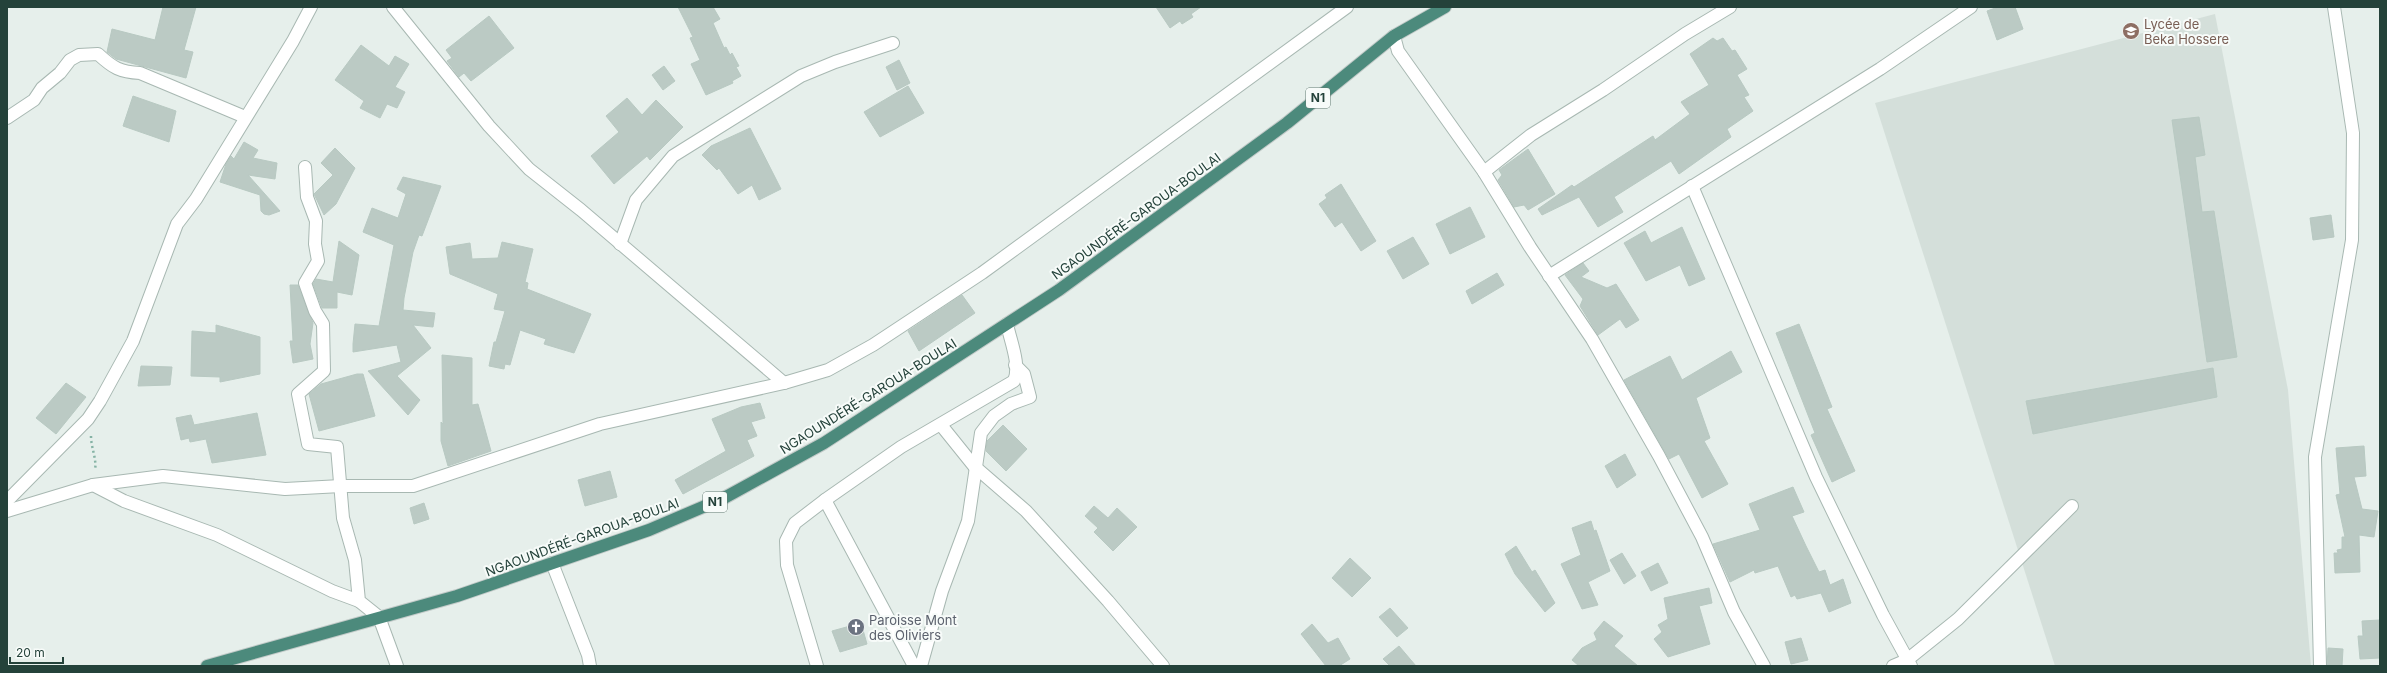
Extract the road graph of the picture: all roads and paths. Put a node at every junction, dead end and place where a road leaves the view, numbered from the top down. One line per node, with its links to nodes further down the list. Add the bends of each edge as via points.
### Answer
1 (311, 7): 10 (street, via 293,41)
2 (392, 7): 15 (street, via 484,120 529,169 582,210)
3 (1347, 7): 19 (street, via 975,277 873,345 828,370)
4 (1445, 7): 8 (highway, NGAOUNDÉRÉ-GAROUA-BOULAI / N1)
5 (1730, 7): 13 (street, via 1531,135)
6 (1970, 7): 14 (street, via 1880,69)
7 (2334, 7): 42 (street, via 2353,133 2352,240 2315,457)
8 (1394, 36): 13 (street, via 1398,51); 17 (highway, NGAOUNDÉRÉ-GAROUA-BOULAI / N1, via 1287,123 1059,290)
9 (893, 43): 15 (street, via 801,76 673,156 636,200)
10 (245, 117): 11 (street, via 140,74 123,72 98,54 79,55 70,60 60,74 42,88 34,100); 20 (street, via 196,199 177,224 133,341)
11 (7, 118)
12 (305, 167): 24 (street, via 307,198 316,221 315,244 318,261 305,283 315,311 323,324 324,371 298,394 308,444 337,447)
13 (1484, 172): 16 (street)
14 (1692, 186): 16 (street); 32 (street, via 1816,478)
15 (620, 244): 19 (street)
16 (1549, 276): 40 (street, via 1592,339 1659,456 1702,536 1734,612)
17 (1006, 324): 18 (street); 29 (highway, NGAOUNDÉRÉ-GAROUA-BOULAI / N1, via 824,443 724,498 649,530)
18 (1015, 364): 21 (street, via 1014,381); 22 (street, via 1024,374 1030,397 1011,404 994,416 980,433)
19 (784, 383): 24 (street, via 600,424 413,486)
20 (88, 419): 23 (path, via 92,427 91,445 96,463); 26 (street)
21 (941, 425): 22 (street); 25 (street, via 902,447)
22 (974, 466): 38 (street, via 968,521 942,591); 39 (street, via 1026,511)
23 (94, 485): 24 (street, via 163,476 285,489); 28 (street); 30 (street, via 124,501 217,535 332,591)
24 (341, 486): 30 (street, via 342,518 355,560)
25 (825, 500): 36 (street, via 795,523 786,541 788,564); 37 (street)
26 (7, 501)
27 (2072, 506): 32 (street, via 1958,619)
28 (7, 511)
29 (552, 563): 31 (highway, NGAOUNDÉRÉ-GAROUA-BOULAI / N1, via 457,596); 35 (street)
30 (359, 601): 31 (street)
31 (379, 617): 33 (highway, NGAOUNDÉRÉ-GAROUA-BOULAI / N1); 34 (street)
32 (1909, 663): 41 (street)
33 (207, 666)
34 (397, 666)
35 (590, 666)
36 (817, 666)
37 (914, 666)
38 (921, 666)
39 (1164, 666)
40 (1764, 666)
41 (1894, 666)
42 (2320, 666)

